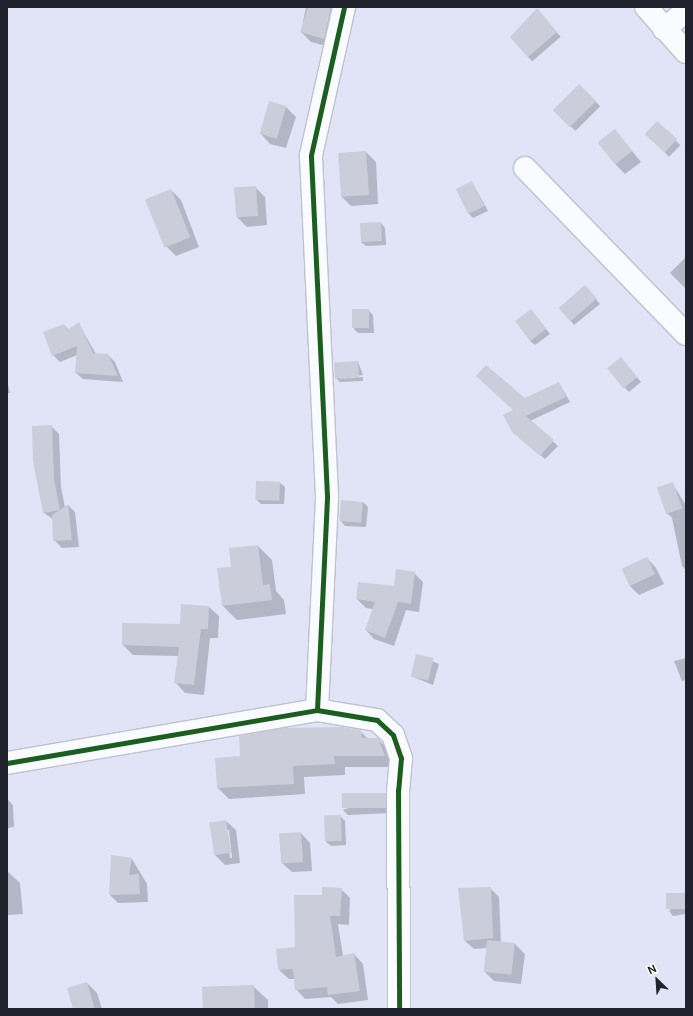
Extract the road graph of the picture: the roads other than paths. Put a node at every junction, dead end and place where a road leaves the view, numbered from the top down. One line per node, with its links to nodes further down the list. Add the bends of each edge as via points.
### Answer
1 (344, 7): 8 (street, via 311,155 327,496)
2 (646, 7): 4 (street)
3 (686, 11): 4 (street)
4 (664, 29): 5 (street)
5 (686, 52)
6 (525, 168): 7 (street)
7 (686, 334)
8 (317, 710): 9 (street); 10 (street, via 377,720 393,735 401,758 398,790)
9 (7, 763)
10 (399, 1009)

